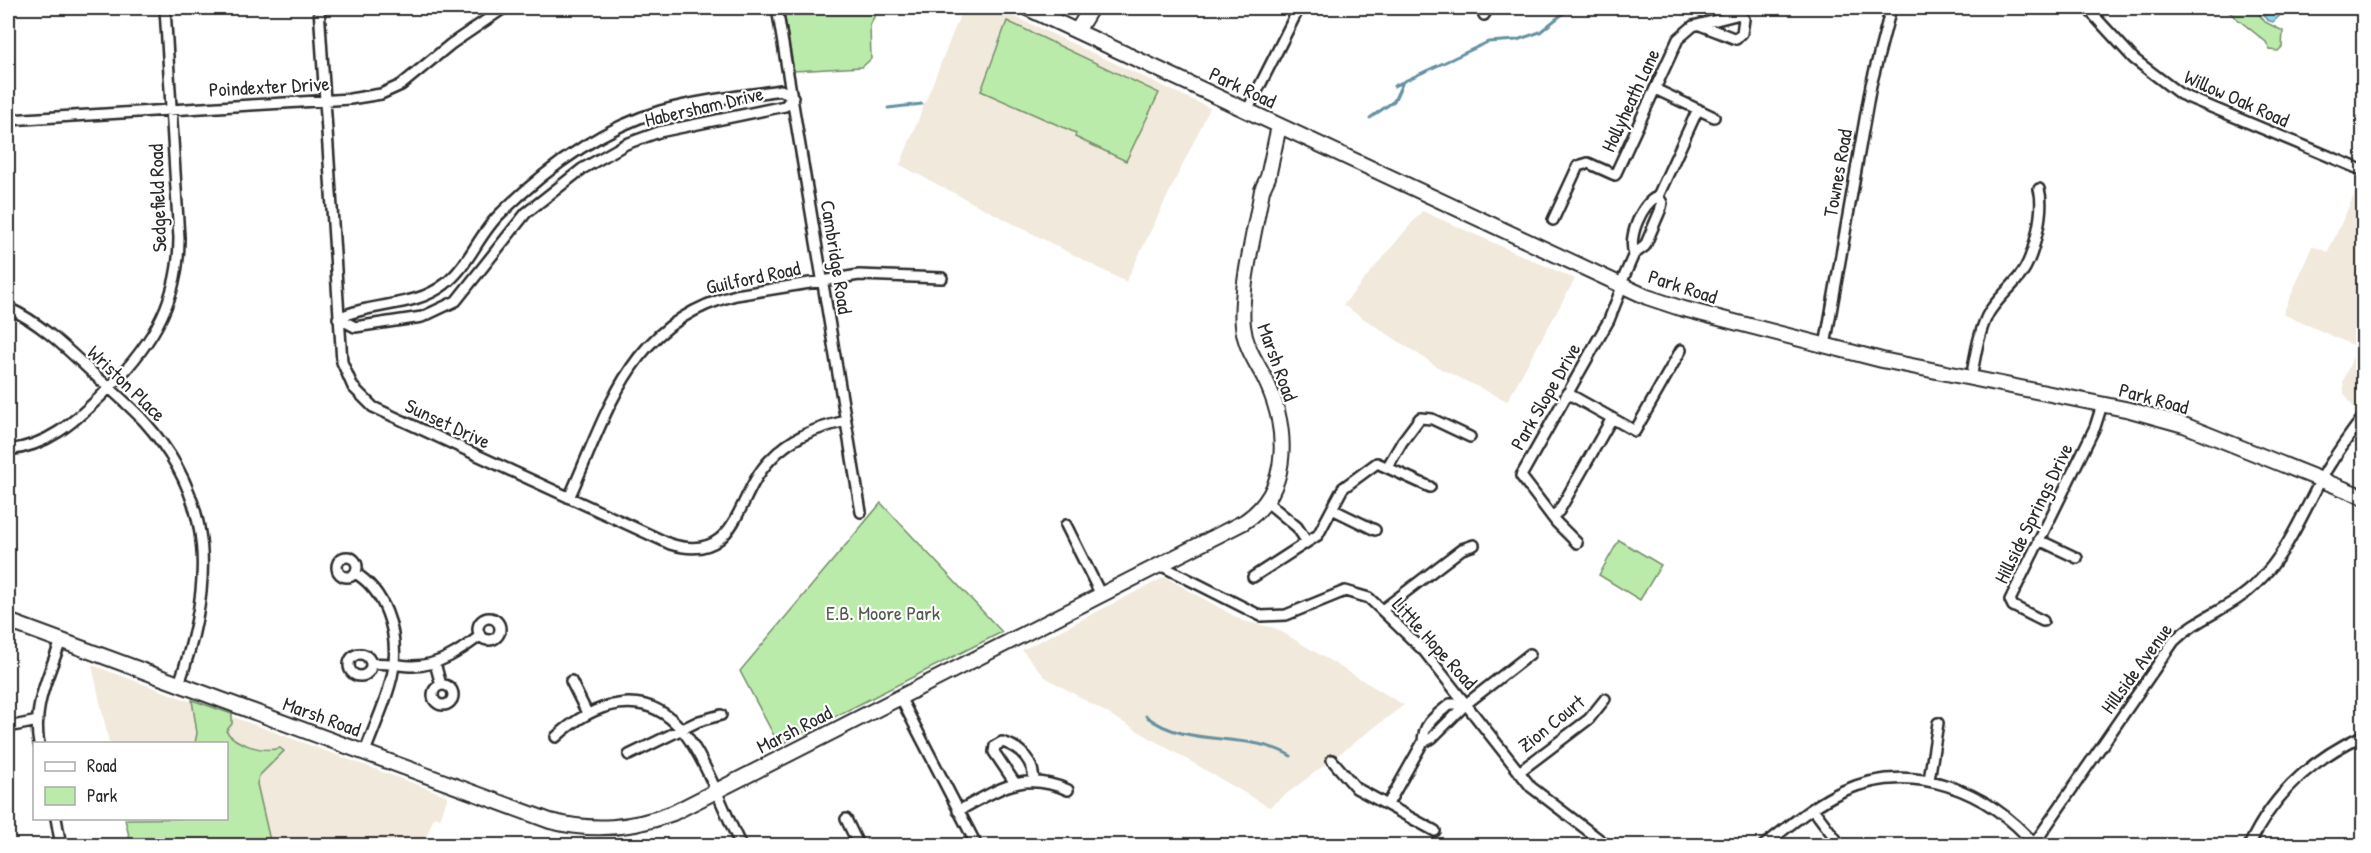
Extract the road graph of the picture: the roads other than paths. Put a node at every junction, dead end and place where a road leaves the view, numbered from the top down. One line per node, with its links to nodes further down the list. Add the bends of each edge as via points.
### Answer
1 (165, 8): 15 (street, Sedgefield Road)
2 (318, 8): 14 (street, Sunset Drive)
3 (504, 8): 14 (street, Poindexter Drive, via 395,89)
4 (777, 8): 13 (street, Cambridge Road)
5 (1027, 8): 11 (street, Park Road)
6 (1091, 8): 11 (street)
7 (1299, 8): 17 (street)
8 (1891, 8): 33 (street, Townes Road, via 1871,85)
9 (2087, 8): 22 (street, Willow Oak Road, via 2134,59 2177,92)
10 (1700, 25): 12 (street, Hollyheath Lane, via 1685,30 1678,39)
11 (1077, 31): 17 (street, Park Road)
12 (1655, 90): 16 (street); 26 (street, Hollyheath Lane, via 1615,175 1588,163 1578,166)
13 (793, 97): 21 (street, Habersham Drive, via 781,90 658,112); 23 (street, Habersham Drive, via 785,106 659,132 626,144); 29 (street, Cambridge Road)
14 (324, 100): 15 (street, Poindexter Drive); 32 (street, Sunset Drive)
15 (171, 110): 19 (street, Poindexter Drive); 36 (street, Sedgefield Road, via 179,238 177,267 154,334)
16 (1698, 110): 18 (street); 25 (street)
17 (1247, 111): 20 (street, Park Road)
18 (1714, 117)
19 (8, 120)
20 (1276, 125): 30 (street, Park Road); 49 (street, Marsh Road, via 1242,324 1250,352 1271,394 1281,439 1280,474)
21 (566, 157): 23 (street); 32 (street, Habersham Drive, via 498,216 446,284 424,297 357,309)
22 (2364, 171)
23 (575, 173): 32 (street, Habersham Drive, via 526,213 456,301 422,317 355,327)
24 (2039, 189): 35 (street, via 2041,212 2030,259 1987,316)
25 (1658, 196): 27 (street, via 1647,204 1631,239); 27 (street, via 1662,203 1660,211 1645,246)
26 (1553, 220)
27 (1634, 254): 30 (street, Park Slope Drive)
28 (942, 278): 29 (street, Guilford Road, via 881,274)
29 (822, 281): 41 (street, Cambridge Road); 48 (street, Guilford Road, via 716,300 664,329 631,366)
30 (1621, 286): 33 (street, Park Road, via 1680,308); 37 (street, Park Slope Drive, via 1609,320)
31 (8, 308): 36 (street, Wriston Place, via 39,327)
32 (338, 318): 48 (street, Sunset Drive, via 346,375 373,407)
33 (1825, 346): 35 (street, Park Road)
34 (1681, 350): 40 (street, via 1635,431)
35 (1971, 379): 38 (street, Park Road)
36 (109, 388): 43 (street, Sedgefield Road, via 69,426 48,439); 74 (street, Wriston Place, via 144,421 169,454 189,492 198,524 204,566 202,598 191,651)
37 (1567, 393): 40 (street); 52 (street, Park Slope Drive, via 1521,476)
38 (2102, 405): 45 (street, Park Road, via 2184,424); 55 (street, Hillside Springs Drive)
39 (2364, 416): 45 (street, Hillside Avenue)
40 (1612, 418): 52 (street, via 1559,512)
41 (846, 421): 48 (street, Sunset Drive, via 810,430 782,448 753,482 728,532 703,548 686,549 670,544); 51 (street, Cambridge Road)
42 (1470, 437): 44 (street, via 1432,419 1420,418)
43 (8, 450)
44 (1388, 466): 46 (street); 50 (street, via 1377,463 1347,485)
45 (2322, 480): 47 (street, Park Road); 103 (street, Hillside Avenue, via 2299,527 2256,584 2236,601 2192,624 2174,641)
46 (1430, 487)
47 (2364, 496)
48 (569, 498)
49 (1267, 502): 56 (street, via 1297,527); 60 (street, Marsh Road, via 1244,522)
50 (1332, 509): 54 (street); 56 (street, via 1318,536)
51 (861, 512)
52 (1552, 517): 57 (street, Park Slope Drive)
53 (1066, 525): 63 (street)
54 (1375, 530)
55 (2039, 540): 59 (street); 66 (street, Hillside Springs Drive, via 2010,602)
56 (1307, 542): 62 (street)
57 (1577, 543)
58 (1474, 545): 64 (street, via 1462,549)
59 (2077, 558)
60 (1160, 565): 63 (street, Marsh Road); 64 (street, Little Hope Road, via 1261,616 1286,615 1345,591 1360,593)
61 (356, 573): 72 (street, via 372,587 388,615)
62 (1252, 577)
63 (1101, 595): 76 (street, Marsh Road)
64 (1382, 610): 78 (street, Little Hope Road, via 1424,651)
65 (8, 621): 68 (street, Marsh Road)
66 (2043, 621)
67 (480, 636): 70 (street)
68 (61, 641): 74 (street, Marsh Road); 81 (street, via 40,697)
69 (1530, 654): 78 (street)
70 (435, 663): 72 (street); 75 (street)
71 (371, 664): 72 (street)
72 (394, 664): 88 (street)
73 (571, 681): 79 (street)
74 (179, 684): 88 (street, Marsh Road)
75 (441, 685)
76 (900, 697): 96 (street, Marsh Road); 99 (street)
77 (1605, 699): 91 (street, Zion Court, via 1589,719)
78 (1466, 704): 91 (street, Little Hope Road); 97 (street, via 1450,704 1430,721 1423,730 1423,742)
79 (587, 713): 84 (street, via 608,705 640,704 659,711); 86 (street)
80 (721, 715): 84 (street)
81 (38, 721): 83 (street); 87 (street)
82 (1938, 723): 92 (street)
83 (8, 727)
84 (683, 730): 89 (street); 96 (street)
85 (2364, 735): 111 (street, via 2324,756 2298,777 2267,814)
86 (556, 737)
87 (39, 742)
88 (365, 752): 96 (street, Marsh Road, via 550,820 588,828 654,820)
89 (629, 755)
90 (1332, 760): 97 (street, via 1356,788)
91 (1519, 772): 108 (street, Little Hope Road, via 1545,800)
92 (1929, 780): 98 (street, via 1875,781 1842,792); 103 (street, via 1986,802)
93 (1034, 782): 94 (street); 94 (street, via 1034,770 1026,757 1002,742 994,752); 95 (street)
94 (1015, 783): 99 (street)
95 (1068, 790)
96 (715, 792): 105 (street)
97 (1388, 804): 102 (street)
98 (1813, 809): 109 (street); 110 (street)
99 (958, 811): 107 (street)
100 (846, 819): 106 (street)
101 (56, 820): 104 (street)
102 (1435, 831)
103 (2035, 844)
104 (61, 846)
105 (741, 846)
106 (859, 846)
107 (977, 846)
108 (1608, 846)
109 (1763, 846)
110 (1841, 846)
111 (2249, 846)

